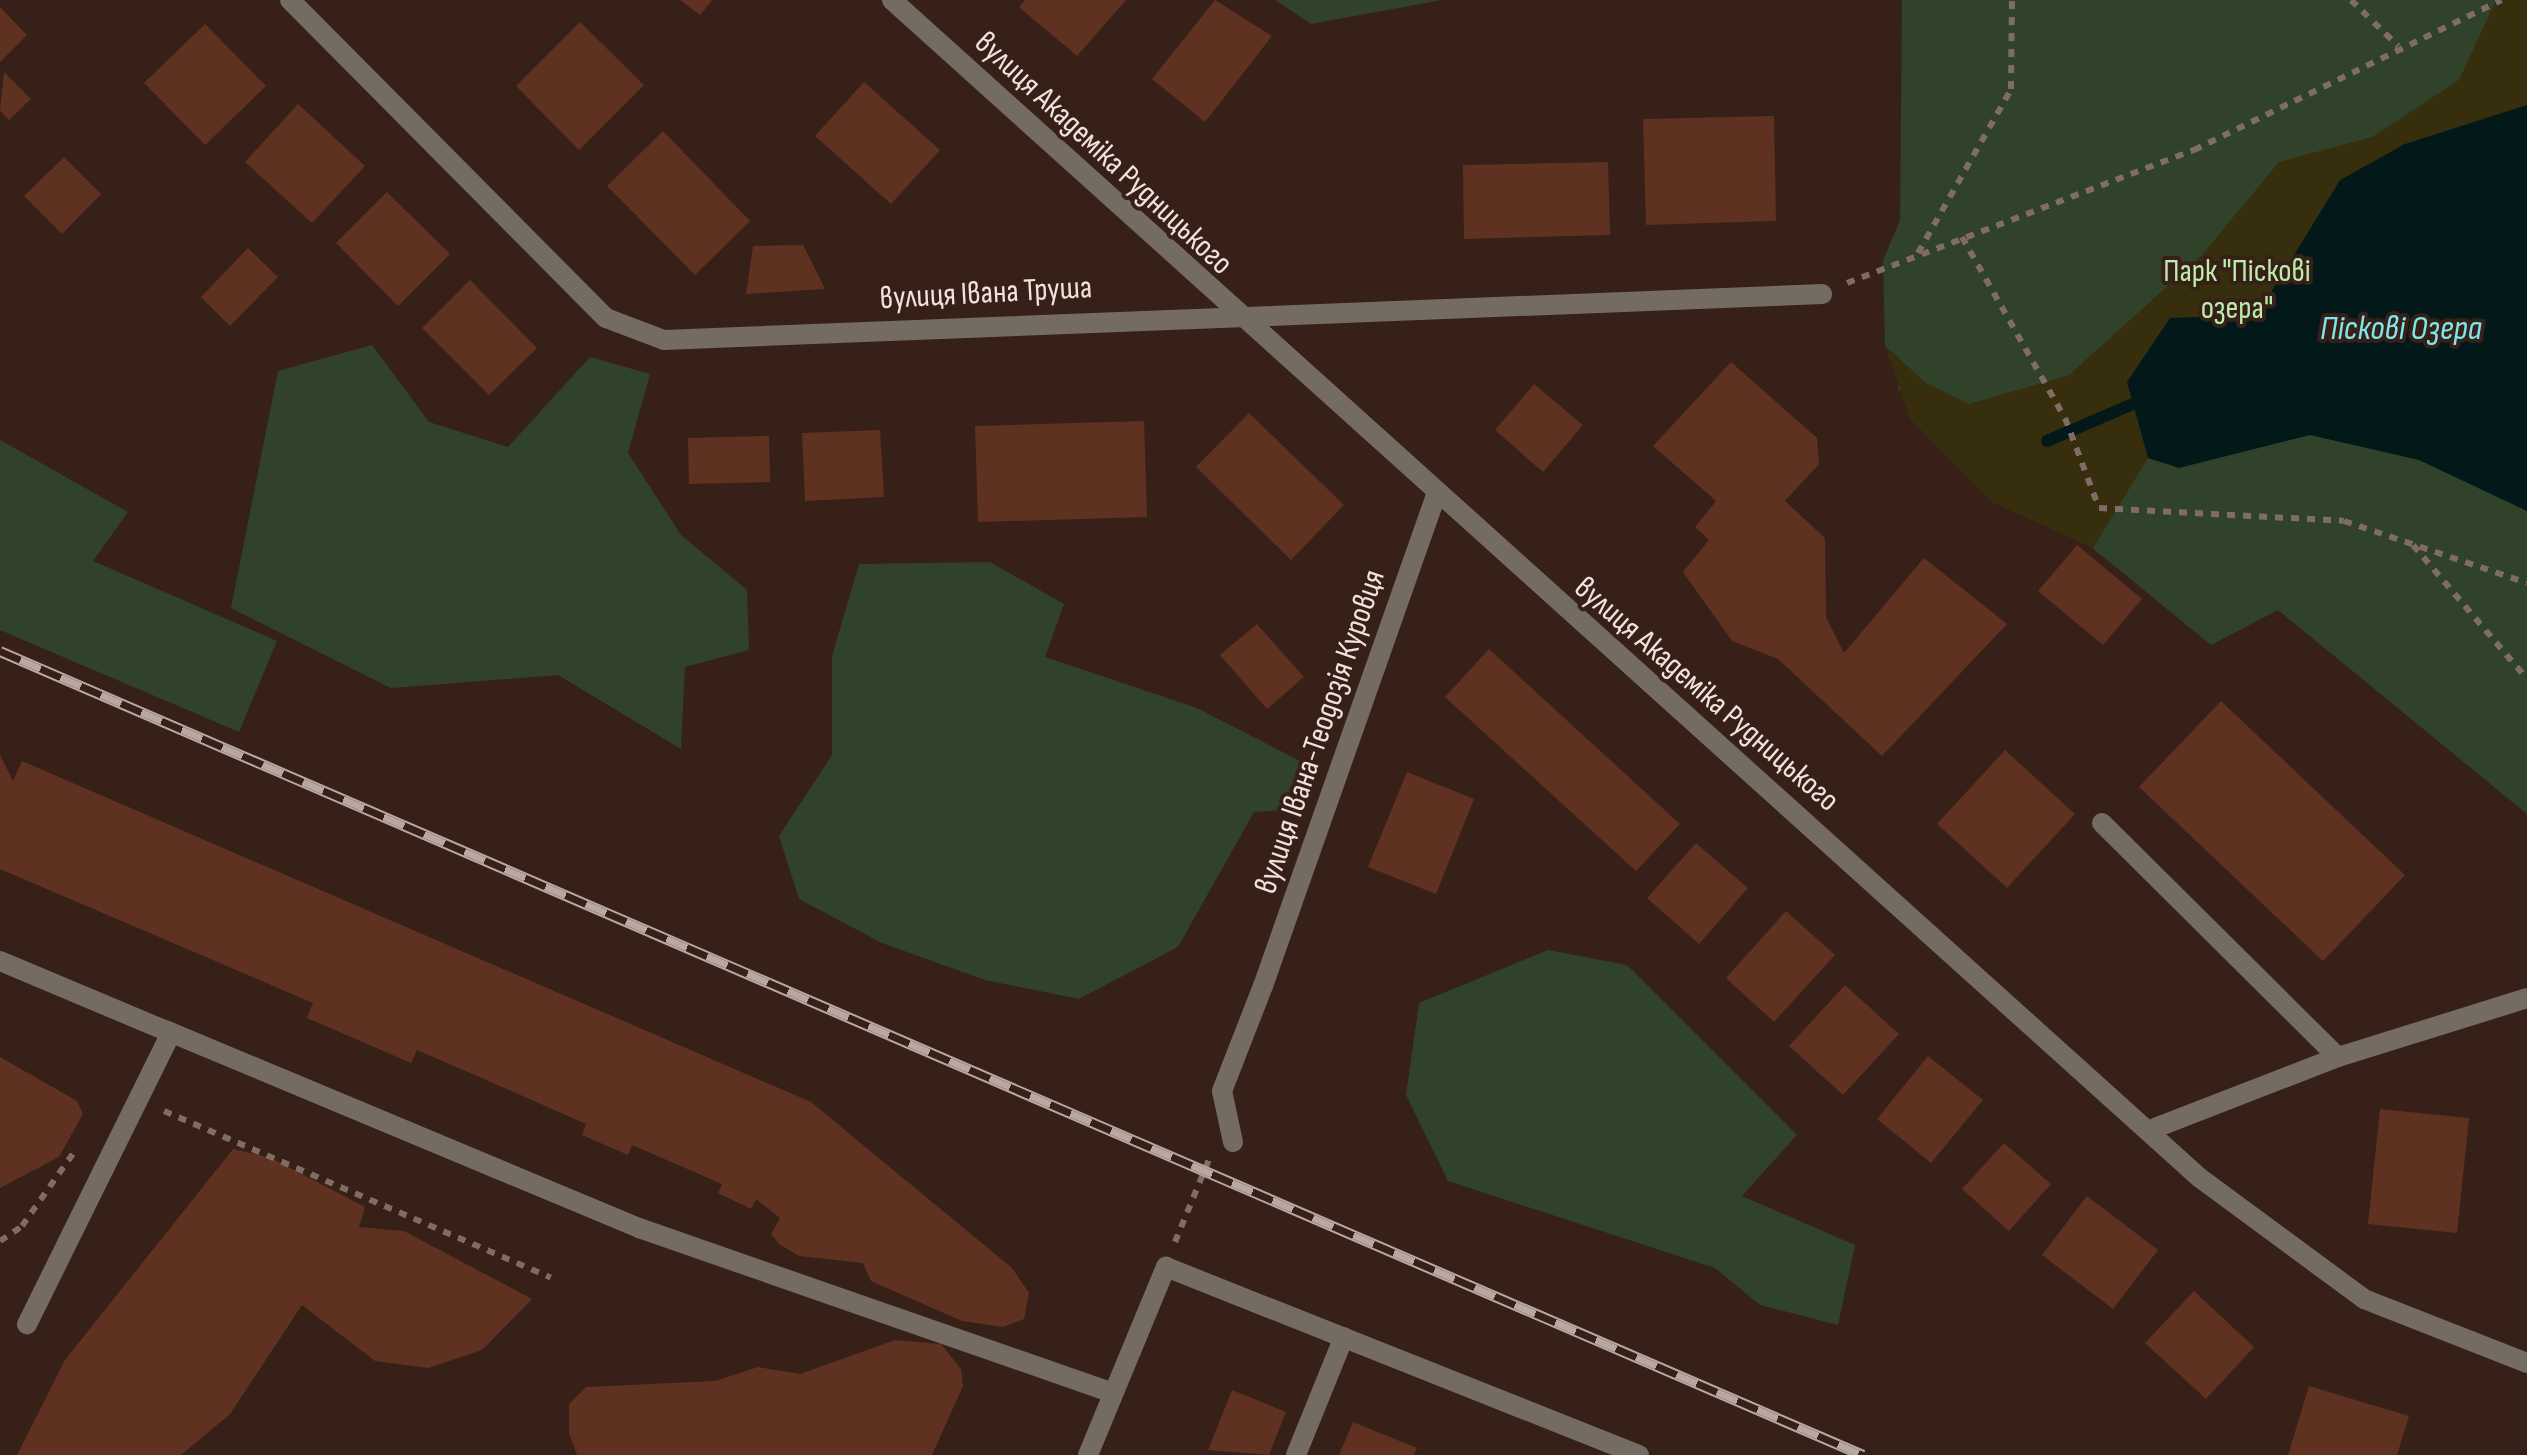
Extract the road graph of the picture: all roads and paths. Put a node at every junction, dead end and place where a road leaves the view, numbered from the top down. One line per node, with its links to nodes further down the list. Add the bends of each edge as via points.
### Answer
1 (290, 0): 10 (street, вулиця Івана Труша, via 606,318 664,340)
2 (892, 0): 10 (street, вулиця Академіка Рудницького)
3 (2012, 0): 8 (path, via 2011,89)
4 (2351, 0): 6 (path)
5 (2501, 0): 6 (path)
6 (2398, 46): 7 (path, via 2194,150)
7 (1962, 236): 8 (path); 12 (path, via 2065,418 2098,508 2344,521)
8 (1918, 253): 9 (path)
9 (1822, 294): 10 (street, вулиця Івана Труша)
10 (1230, 312): 11 (street, вулиця Академіка Рудницького)
11 (1435, 498): 21 (street, вулиця Академіка Рудницького); 23 (street, вулиця Івана-Теодозія Куровця, via 1222,1090)
12 (2412, 544): 13 (path); 14 (path)
13 (2527, 583)
14 (2527, 678)
15 (2102, 823): 19 (street)
16 (0, 960): 18 (street)
17 (2527, 998): 19 (street)
18 (171, 1032): 20 (street); 31 (street, via 639,1228)
19 (2338, 1056): 21 (street)
20 (142, 1103): 27 (path, via 279,1154); 28 (street)
21 (2155, 1128): 30 (street, вулиця Академіка Рудницького, via 2200,1178 2364,1300)
22 (87, 1133): 25 (path, via 22,1226)
23 (1233, 1142)
24 (1198, 1188): 26 (path)
25 (0, 1242)
26 (1174, 1245)
27 (551, 1278)
28 (27, 1324)
29 (1344, 1337): 31 (street, via 1166,1267); 32 (street); 34 (street)
30 (2527, 1363)
31 (1113, 1393): 33 (street)
32 (1626, 1452)
33 (1088, 1455)
34 (1296, 1455)

